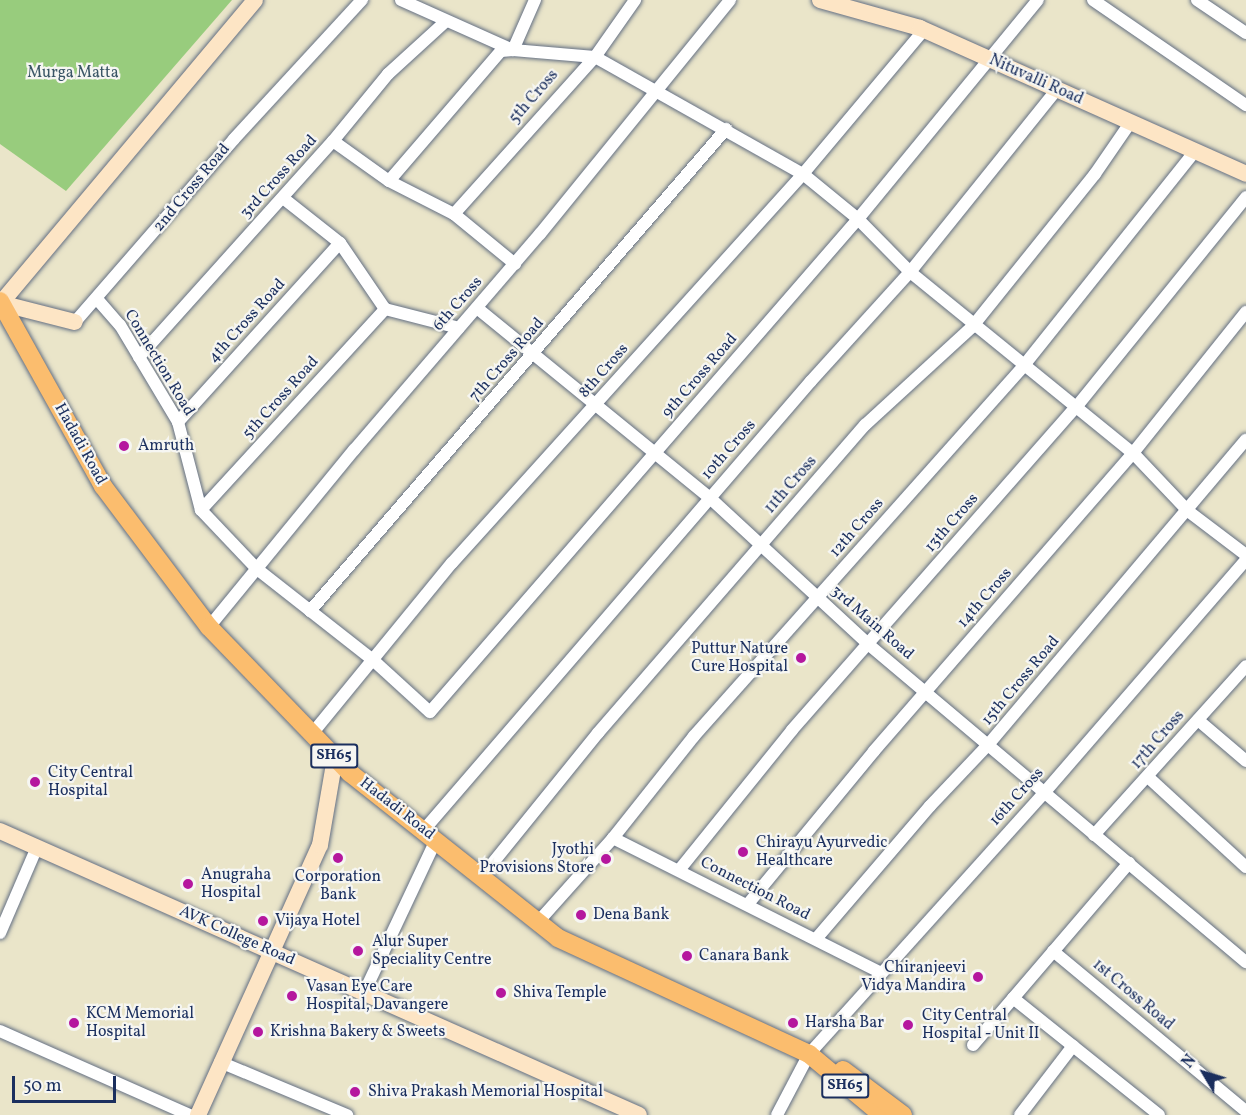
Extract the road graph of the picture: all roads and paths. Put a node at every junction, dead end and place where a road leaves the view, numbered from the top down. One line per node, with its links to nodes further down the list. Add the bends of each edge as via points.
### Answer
1 (255, 0): 36 (main road)
2 (362, 0): 35 (street, 2nd Cross Road, via 234,139)
3 (401, 0): 12 (street)
4 (535, 0): 15 (street)
5 (635, 0): 16 (street, 5th Cross)
6 (730, 0): 19 (street, 6th Cross)
7 (820, 0): 13 (main road, Nituvalli Road)
8 (1038, 0): 17 (street, 9th Cross Road)
9 (1093, 0): 20 (street)
10 (1197, 0): 11 (street)
11 (1211, 4): 14 (street)
12 (445, 22): 15 (street); 23 (street, 3rd Cross Road, via 388,74)
13 (924, 30): 17 (main road, Nituvalli Road); 25 (street, 8th Cross)
14 (1246, 33)
15 (513, 50): 16 (street); 27 (street, via 501,51)
16 (595, 57): 19 (street); 30 (street, 5th Cross)
17 (991, 59): 18 (main road, Nituvalli Road); 31 (street, 9th Cross Road)
18 (1057, 89): 21 (main road, Nituvalli Road); 34 (street, 10th Cross)
19 (660, 90): 22 (street); 33 (street, 6th Cross)
20 (1246, 105)
21 (1131, 123): 24 (main road, Nituvalli Road); 41 (street, 11th Cross, via 1095,174)
22 (726, 129): 25 (street); 43 (street, 7th Cross Road)
23 (333, 141): 27 (street); 29 (street, 3rd Cross Road)
24 (1195, 151): 26 (main road, Nituvalli Road); 45 (street, 12th Cross)
25 (803, 174): 31 (street); 46 (street, 8th Cross)
26 (1246, 174)
27 (389, 181): 30 (street)
28 (1246, 197): 47 (street, 13th Cross)
29 (283, 198): 32 (street); 44 (street, 3rd Cross Road)
30 (454, 214): 33 (street)
31 (858, 219): 34 (street); 51 (street, 9th Cross Road)
32 (340, 243): 38 (street); 48 (street, 4th Cross Road)
33 (515, 264): 37 (street, 6th Cross)
34 (910, 272): 41 (street); 52 (street, 10th Cross)
35 (97, 299): 40 (street, 2nd Cross Road); 44 (street, Connection Road, via 120,325)
36 (0, 303): 40 (main road, 2nd Cross Road); 61 (main road, Hadadi Road / SH65, via 103,486)
37 (477, 308): 42 (street, 6th Cross); 43 (street, 3rd Main Road)
38 (385, 309): 42 (street); 53 (street, 5th Cross Road)
39 (1246, 312): 50 (street, 14th Cross)
40 (75, 322)
41 (972, 324): 45 (street); 55 (street, 11th Cross, via 865,426)
42 (459, 328): 58 (street, 6th Cross)
43 (534, 354): 46 (street, 3rd Main Road); 60 (street, 7th Cross Road)
44 (139, 357): 48 (street, Connection Road)
45 (1025, 364): 47 (street); 59 (street, 12th Cross)
46 (596, 405): 51 (street, 3rd Main Road); 63 (street, 8th Cross, via 452,563)
47 (1077, 406): 50 (street); 62 (street, 13th Cross)
48 (178, 422): 53 (street, Connection Road)
49 (1246, 440): 54 (street, 15th Cross Road)
50 (1133, 453): 54 (street); 65 (street, 14th Cross)
51 (654, 455): 52 (street, 3rd Main Road); 66 (street, 9th Cross Road)
52 (710, 498): 55 (street, 3rd Main Road); 76 (street, 10th Cross)
53 (201, 510): 58 (street, Connection Road)
54 (1188, 511): 56 (street); 69 (street, 15th Cross Road)
55 (761, 544): 59 (street, 3rd Main Road); 82 (street, 11th Cross, via 598,733)
56 (1246, 555)
57 (1246, 560): 73 (street, 16th Cross)
58 (257, 569): 60 (street, Connection Road); 61 (street, 6th Cross)
59 (818, 598): 62 (street, 3rd Main Road); 77 (street, 12th Cross, via 694,736)
60 (310, 611): 63 (street, Connection Road)
61 (209, 627): 68 (main road, Hadadi Road / SH65)
62 (868, 644): 65 (street, 3rd Main Road); 81 (street, 13th Cross, via 792,730)
63 (373, 660): 66 (street, Connection Road); 68 (street, 8th Cross)
64 (1245, 670): 67 (street, 17th Cross)
65 (926, 691): 69 (street, 3rd Main Road); 83 (street, 14th Cross)
66 (430, 712)
67 (1198, 720): 71 (street); 72 (street, 17th Cross)
68 (311, 735): 70 (main road, Hadadi Road / SH65)
69 (987, 746): 73 (street, 3rd Main Road); 86 (street, 15th Cross Road)
70 (335, 758): 76 (main road, Hadadi Road / SH65); 87 (main road, via 320,845)
71 (1246, 760)
72 (1148, 777): 75 (street, 17th Cross); 80 (street)
73 (1044, 793): 75 (street, 3rd Main Road); 90 (street, 16th Cross)
74 (0, 831): 78 (main road, AVK College Road)
75 (1094, 835): 79 (street, 3rd Main Road)
76 (430, 836): 82 (main road, Hadadi Road / SH65); 91 (street, 10th Cross)
77 (613, 838): 81 (street, Connection Road); 84 (street, 12th Cross)
78 (37, 847): 85 (street); 87 (main road, AVK College Road)
79 (1129, 863): 88 (street); 89 (street, 3rd Main Road)
80 (1246, 867)
81 (680, 869): 83 (street, Connection Road)
82 (483, 875): 84 (main road, Hadadi Road / SH65)
83 (748, 904): 86 (street, Connection Road)
84 (538, 922): 96 (main road, Hadadi Road / SH65, via 558,938)
85 (0, 933)
86 (816, 939): 90 (street, Connection Road)
87 (270, 951): 91 (main road, AVK College Road); 97 (main road)
88 (1053, 951): 92 (street); 98 (street, 1st Cross Road)
89 (1246, 962)
90 (881, 973): 96 (street, 16th Cross)
91 (364, 993): 102 (main road, AVK College Road)
92 (1013, 998): 94 (street); 95 (street)
93 (0, 1031): 99 (street)
94 (973, 1045)
95 (1073, 1046): 106 (street); 107 (street)
96 (809, 1054): 103 (street, 16th Cross); 104 (main road, Hadadi Road / SH65); 105 (main road, via 826,1058)
97 (220, 1062): 100 (main road); 101 (street)
98 (1246, 1111)
99 (190, 1115)
100 (198, 1115)
101 (347, 1115)
102 (639, 1115)
103 (777, 1115)
104 (882, 1115)
105 (903, 1115)
106 (1020, 1115)
107 (1159, 1115)

